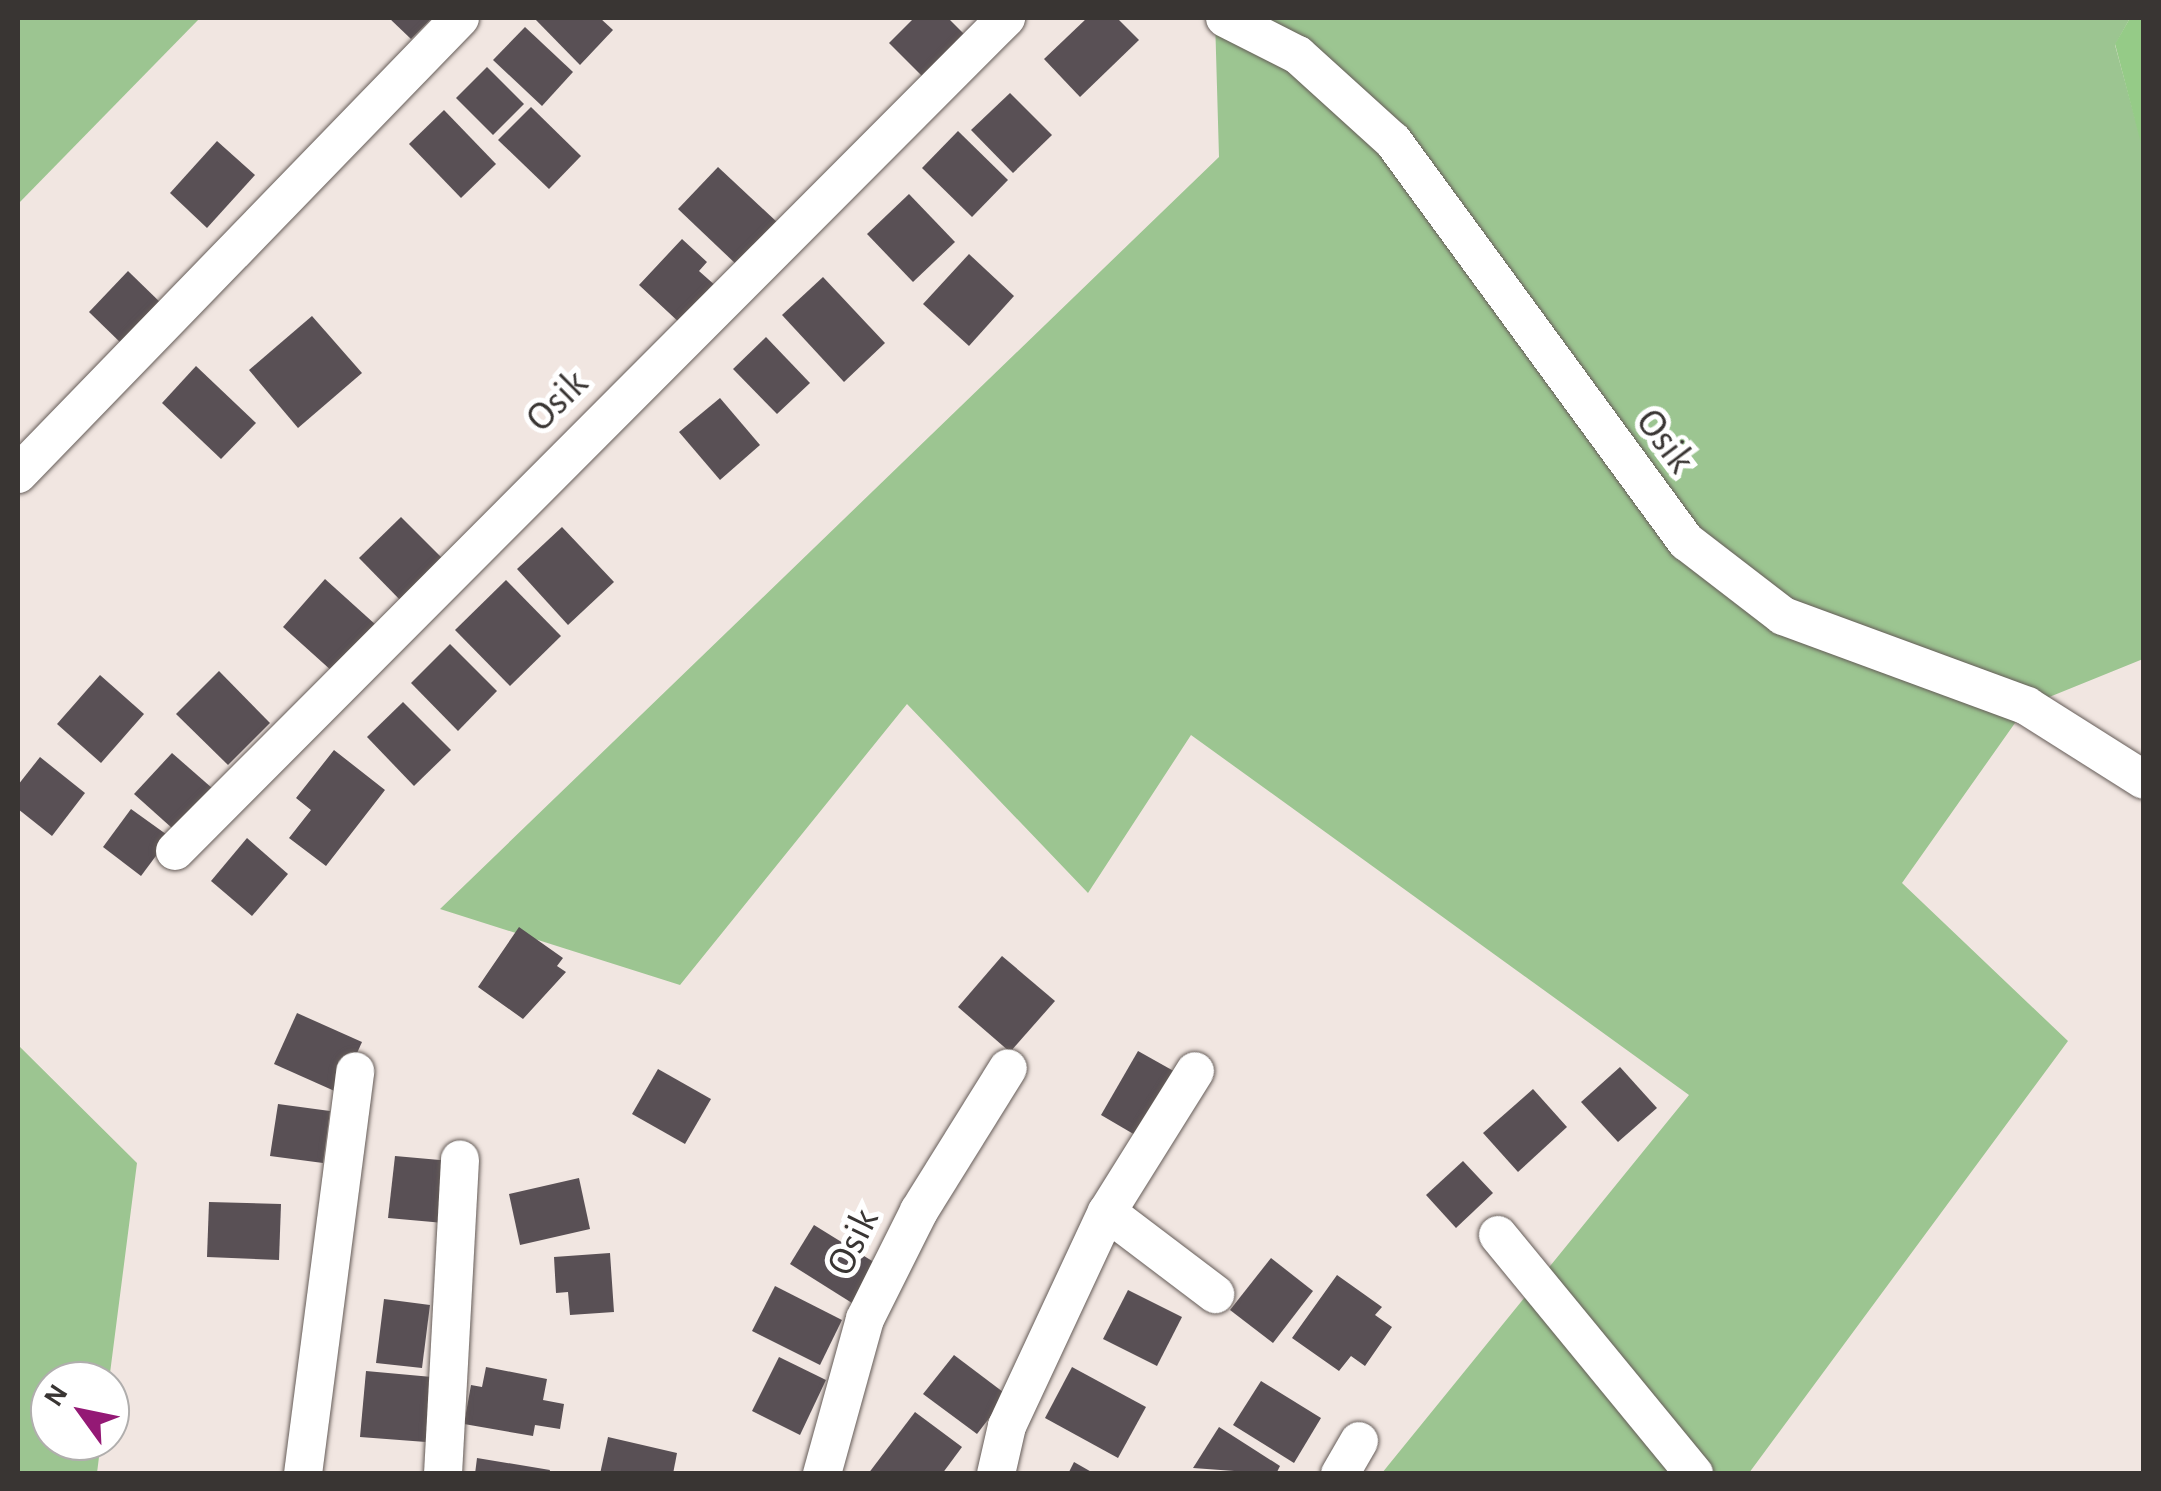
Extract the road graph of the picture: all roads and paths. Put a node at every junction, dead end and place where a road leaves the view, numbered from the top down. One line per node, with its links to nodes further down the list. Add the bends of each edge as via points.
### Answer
1 (460, 18): 4 (street)
2 (1006, 18): 6 (street, Osik)
3 (1225, 18): 5 (street, Osik, via 1298,55 1393,141 1687,542 1782,616 2027,706 2108,751)
4 (18, 474)
5 (2144, 780)
6 (175, 852)
7 (1008, 1068): 17 (street, Osik, via 919,1211 865,1320)
8 (355, 1071): 15 (street)
9 (1196, 1071): 11 (street)
10 (460, 1159): 16 (street)
11 (1107, 1212): 13 (street); 18 (street, via 1008,1426)
12 (1498, 1236): 20 (street)
13 (1214, 1294)
14 (1360, 1440): 19 (street)
15 (302, 1474)
16 (443, 1474)
17 (822, 1474)
18 (996, 1474)
19 (1340, 1474)
20 (1694, 1474)

